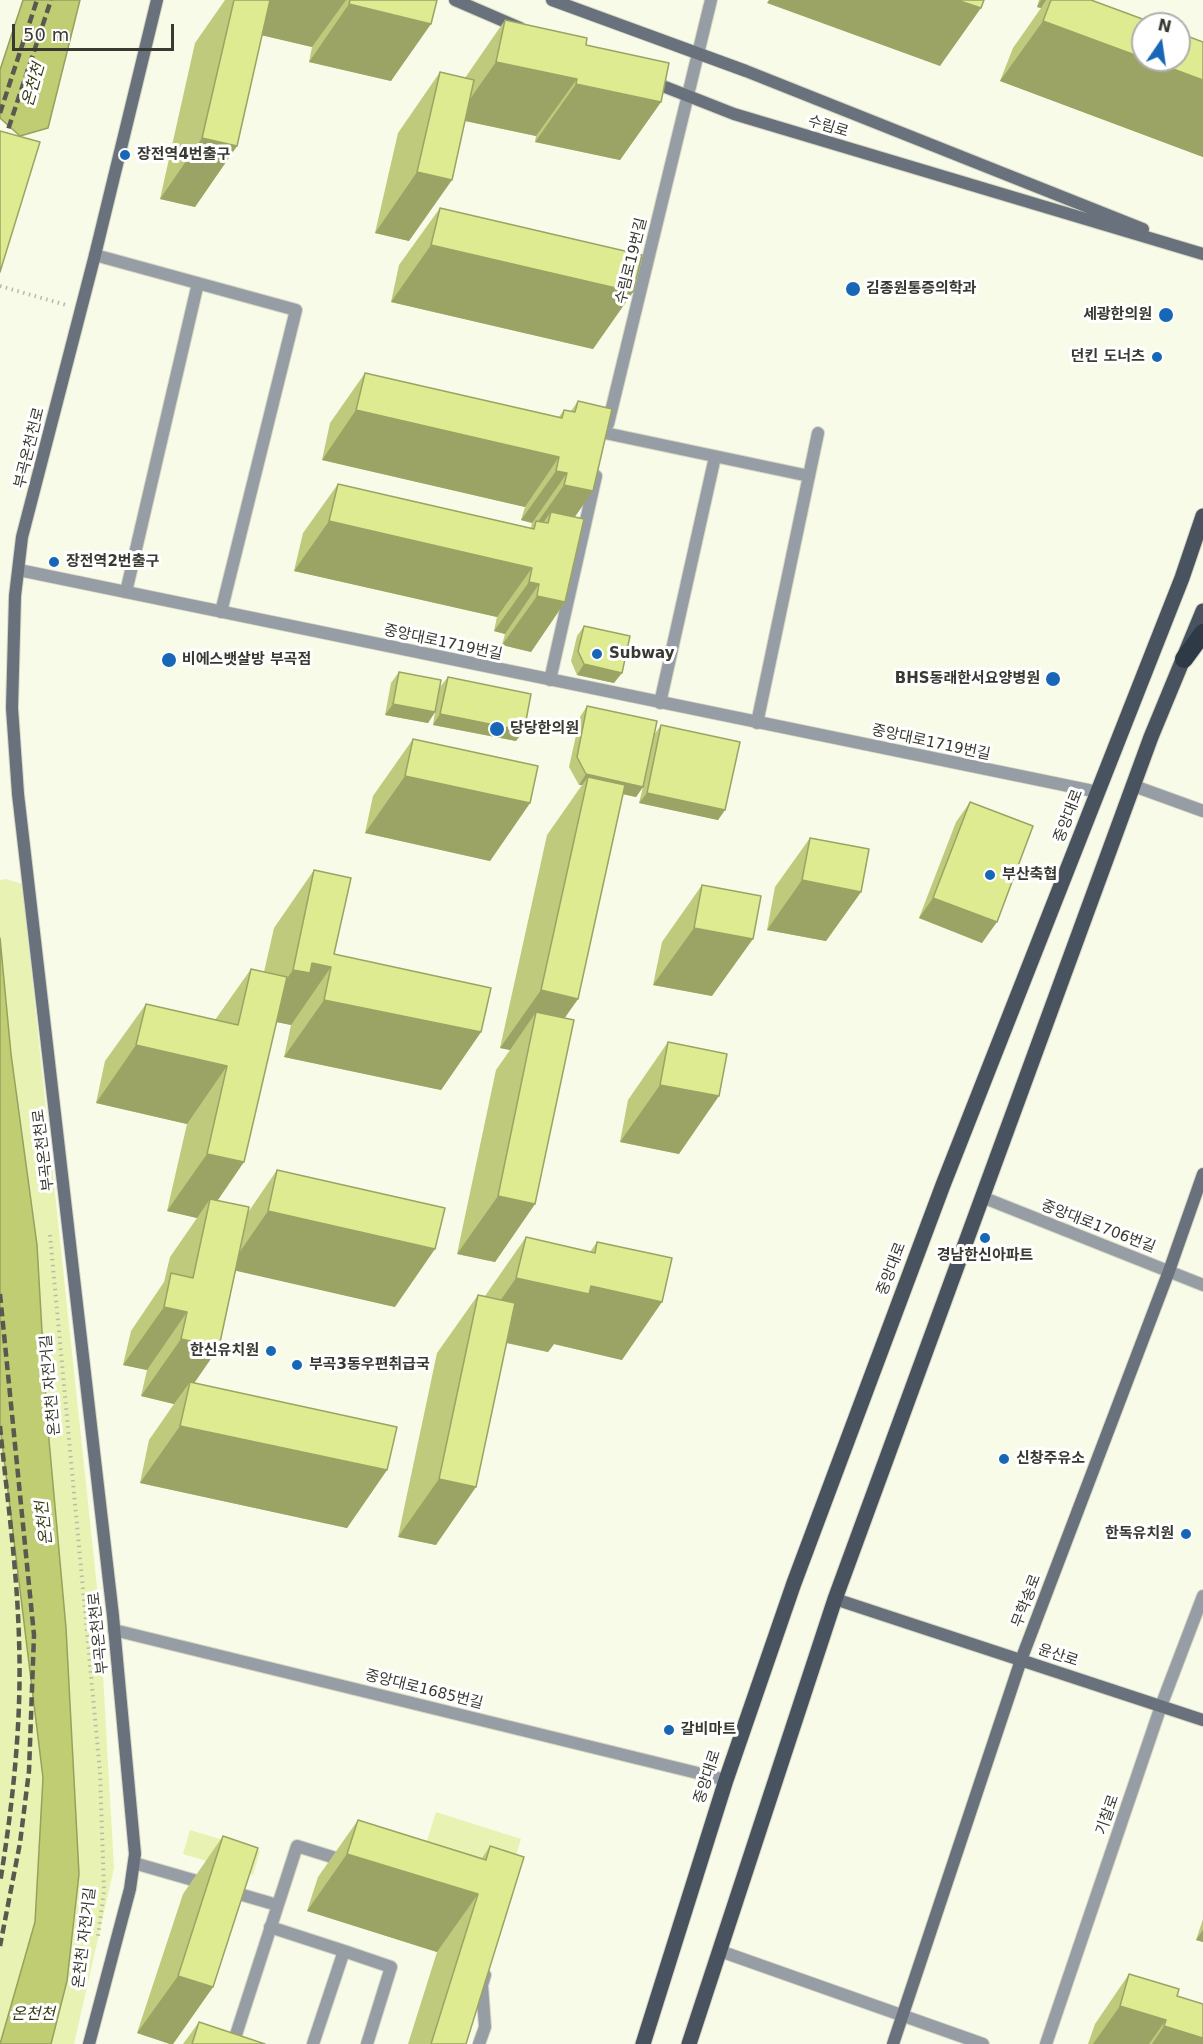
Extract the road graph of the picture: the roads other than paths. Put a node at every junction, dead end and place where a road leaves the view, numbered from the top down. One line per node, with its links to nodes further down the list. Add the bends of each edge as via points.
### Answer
1 (157, 0): 10 (main road, 부곡온천천로)
2 (455, 0): 5 (main road)
3 (552, 0): 6 (main road, 수림로)
4 (711, 0): 6 (street, 수림로19번길)
5 (537, 35)
6 (699, 53): 8 (street, 수림로19번길); 9 (main road, 수림로)
7 (634, 75): 8 (main road, 수림로)
8 (688, 97): 9 (main road, 수림로); 13 (street, 수림로19번길, via 600,438)
9 (1203, 254)
10 (95, 255): 11 (street); 17 (main road, 부곡온천천로, via 22,537)
11 (198, 283): 18 (street); 20 (street, via 296,310)
12 (818, 433): 15 (street)
13 (715, 457): 15 (street, 수림로19번길); 24 (street)
14 (598, 464): 23 (street)
15 (809, 476): 25 (street)
16 (1203, 516): 27 (main road, 중앙대로)
17 (19, 570): 18 (street, 중앙대로1719번길); 35 (main road, 부곡온천천로, via 12,708 18,794)
18 (126, 592): 20 (street, 중앙대로1719번길)
19 (1203, 611): 22 (main road)
20 (221, 612): 23 (street, 중앙대로1719번길)
21 (1203, 633): 22 (highway)
22 (1184, 659): 26 (main road)
23 (550, 680): 24 (street, 중앙대로1719번길)
24 (660, 703): 25 (street, 중앙대로1719번길)
25 (757, 723): 27 (street, 중앙대로1719번길)
26 (1134, 786): 28 (street); 30 (main road)
27 (1098, 792): 39 (main road, 중앙대로, via 943,1185 794,1582)
28 (1203, 811)
29 (1203, 1174): 31 (main road, 무학송로)
30 (982, 1197): 31 (street, 중앙대로1706번길); 34 (main road)
31 (1169, 1271): 32 (street, 중앙대로1706번길); 36 (main road, 무학송로)
32 (1203, 1284)
33 (1203, 1596): 37 (street, 기찰로)
34 (835, 1599): 36 (main road, 윤산로); 45 (main road)
35 (114, 1630): 39 (street, 중앙대로1685번길); 40 (main road, 부곡온천천로)
36 (1021, 1660): 37 (main road, 윤산로); 47 (main road, 무학송로)
37 (1161, 1706): 38 (main road, 윤산로); 57 (street, 기찰로)
38 (1203, 1720)
39 (726, 1780): 53 (main road, 중앙대로)
40 (134, 1863): 42 (street); 48 (main road, 부곡온천천로)
41 (362, 1866): 42 (street, via 297,1846)
42 (277, 1905): 43 (street)
43 (270, 1927): 44 (street); 49 (street)
44 (344, 1951): 50 (street); 51 (street, via 392,1967)
45 (720, 1951): 47 (street); 54 (main road)
46 (488, 1964): 52 (street, via 482,1985 485,2027)
47 (902, 2015): 55 (main road, 무학송로); 56 (street)
48 (89, 2044)
49 (233, 2044)
50 (313, 2044)
51 (367, 2044)
52 (479, 2044)
53 (643, 2044)
54 (689, 2044)
55 (893, 2044)
56 (983, 2044)
57 (1046, 2044)

